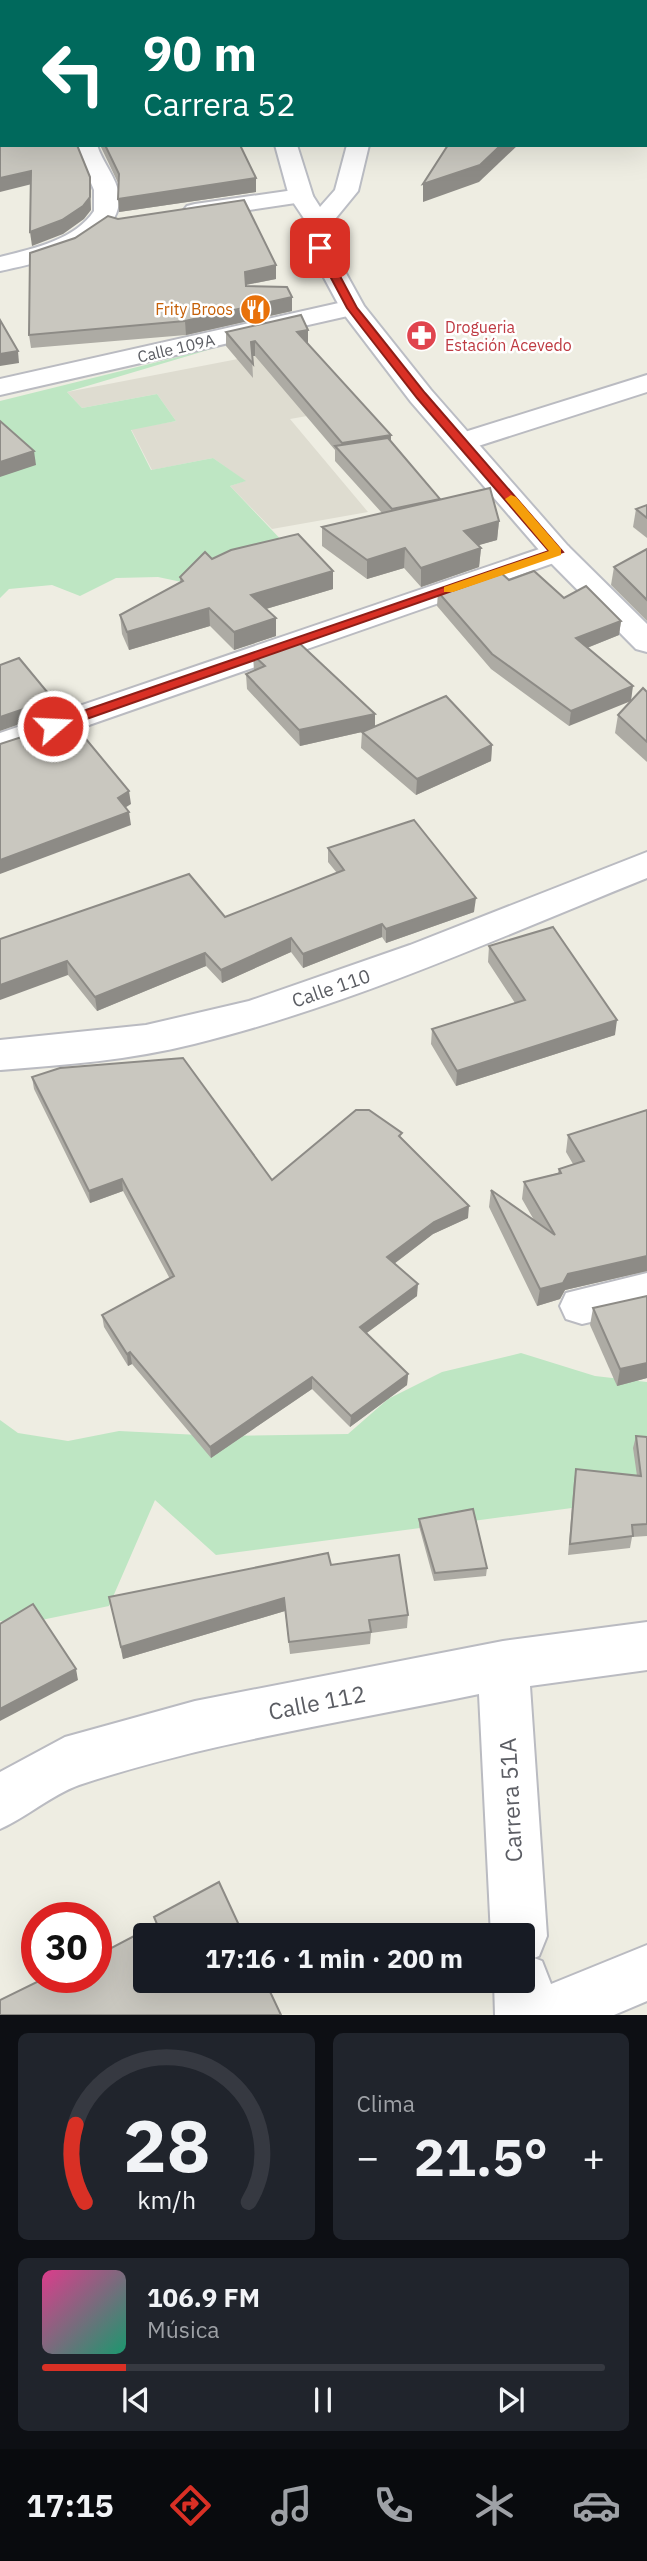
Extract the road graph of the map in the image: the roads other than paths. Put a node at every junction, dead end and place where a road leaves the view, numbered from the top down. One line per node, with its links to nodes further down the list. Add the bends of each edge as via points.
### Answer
1 (87, 147): 7 (street, via 107,195 106,212 97,226 72,242)
2 (287, 147): 4 (street)
3 (357, 147): 6 (street, via 346,191)
4 (301, 196): 5 (street); 6 (street)
5 (171, 215)
6 (318, 223): 8 (street, via 320,248)
7 (0, 264)
8 (352, 308): 10 (street, Calle 109A); 11 (street)
9 (647, 383): 11 (street)
10 (0, 387)
11 (462, 442): 12 (street)
12 (557, 552): 13 (street); 14 (street)
13 (647, 642)
14 (0, 745)
15 (647, 864): 16 (street, Calle 110, via 274,1008 192,1030 98,1047)
16 (0, 1055)
17 (647, 1291): 18 (street)
18 (582, 1306)
19 (647, 1646): 20 (street, Calle 112)
20 (503, 1665): 21 (street, Calle 112, via 195,1727 65,1763); 22 (street, Carrera 51A)
21 (0, 1802)
22 (518, 1923)
23 (647, 1973): 26 (street)
24 (523, 1993): 25 (street)
25 (524, 2015)
26 (545, 2015)

